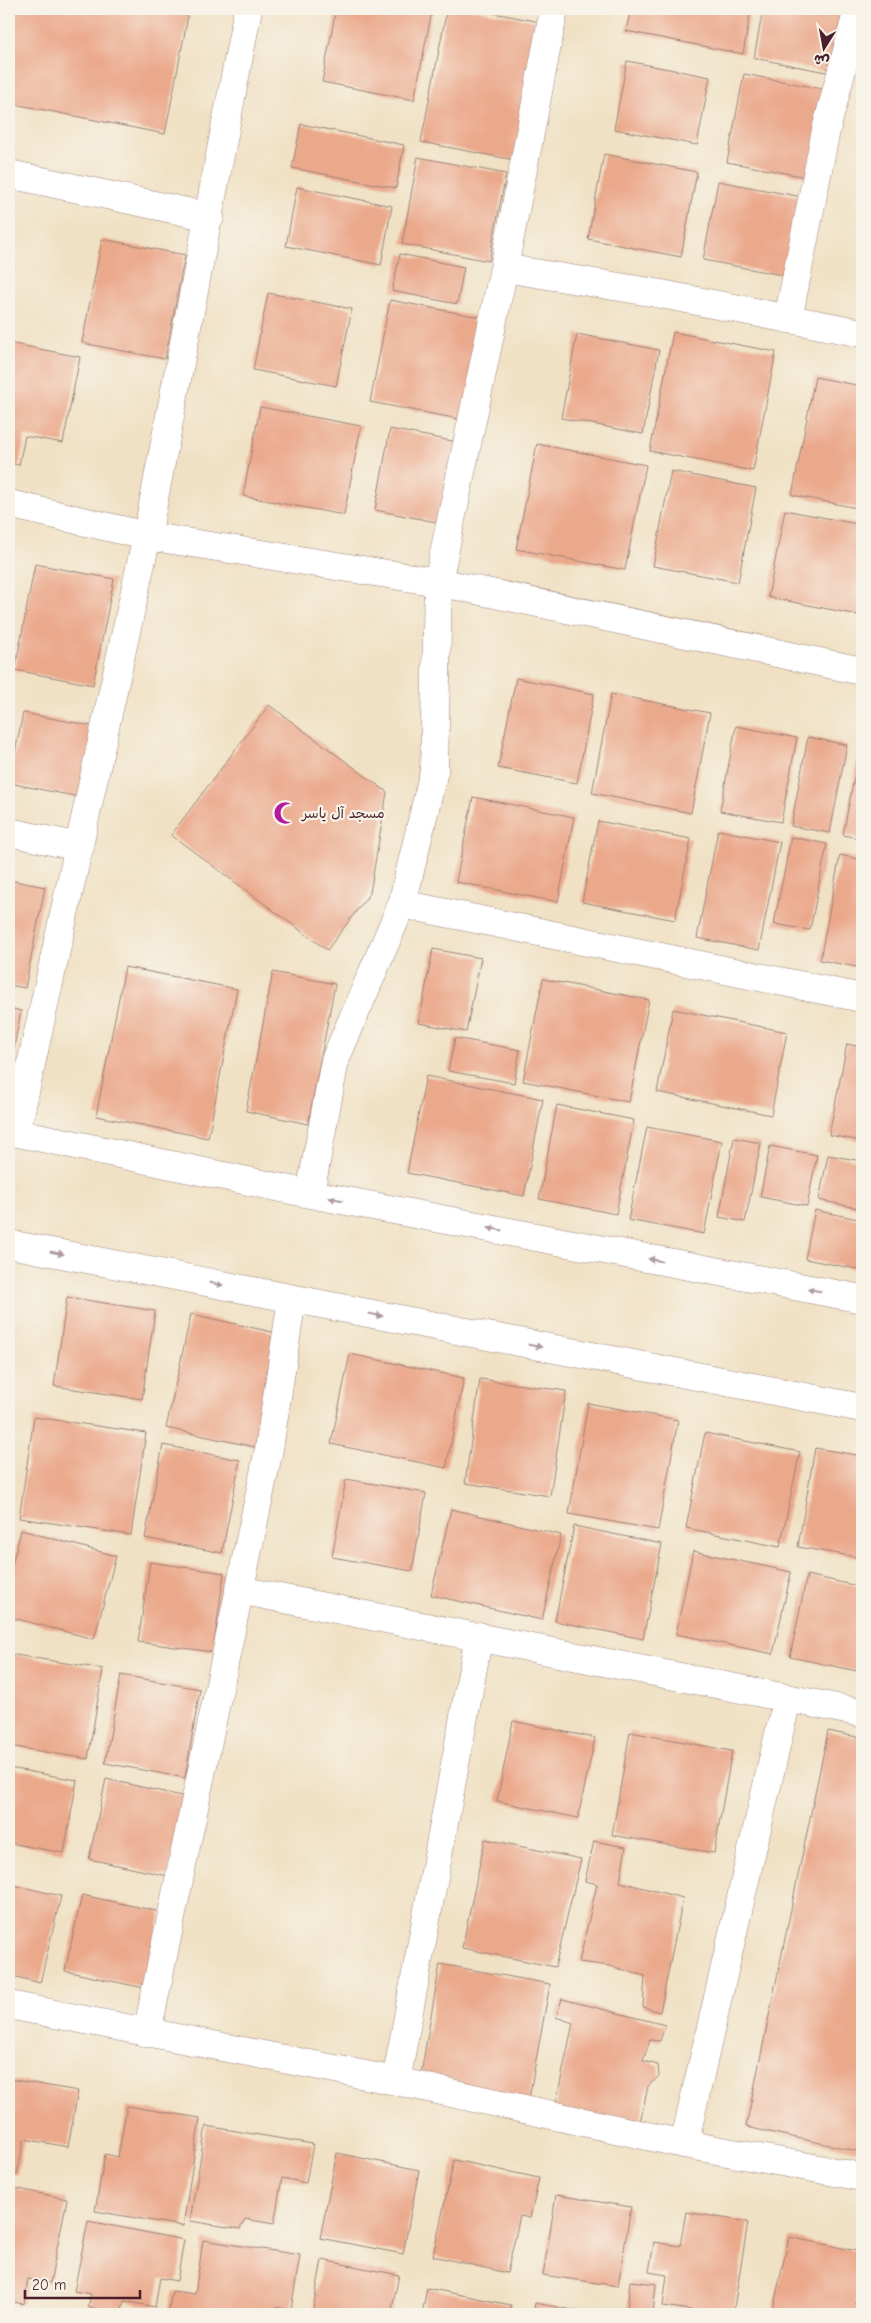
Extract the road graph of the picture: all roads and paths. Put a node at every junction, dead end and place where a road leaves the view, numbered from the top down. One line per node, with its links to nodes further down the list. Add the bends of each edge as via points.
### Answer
1 (248, 9): 5 (street)
2 (554, 9): 6 (street)
3 (858, 9): 7 (street, via 826,130)
4 (9, 174): 5 (street)
5 (210, 217): 10 (street)
6 (504, 268): 7 (street); 11 (street)
7 (788, 319): 8 (street)
8 (862, 333)
9 (9, 504): 10 (street)
10 (147, 536): 11 (street); 14 (street)
11 (438, 582): 12 (street); 15 (street, via 434,771)
12 (862, 671)
13 (9, 832): 14 (street)
14 (80, 847): 17 (street)
15 (402, 904): 16 (street); 18 (street, via 335,1060)
16 (862, 998)
17 (13, 1132): 18 (street)
18 (310, 1194): 21 (street, one-way to 18)
19 (9, 1244): 20 (street, one-way to 20)
20 (292, 1299): 22 (street, one-way to 22); 23 (street, via 269,1449)
21 (862, 1300)
22 (862, 1408)
23 (239, 1590): 24 (street); 28 (street)
24 (479, 1636): 25 (street); 29 (street)
25 (787, 1698): 26 (street); 30 (street)
26 (862, 1713)
27 (9, 2005): 28 (street)
28 (147, 2032): 29 (street)
29 (396, 2081): 30 (street)
30 (684, 2144): 31 (street)
31 (862, 2177)

